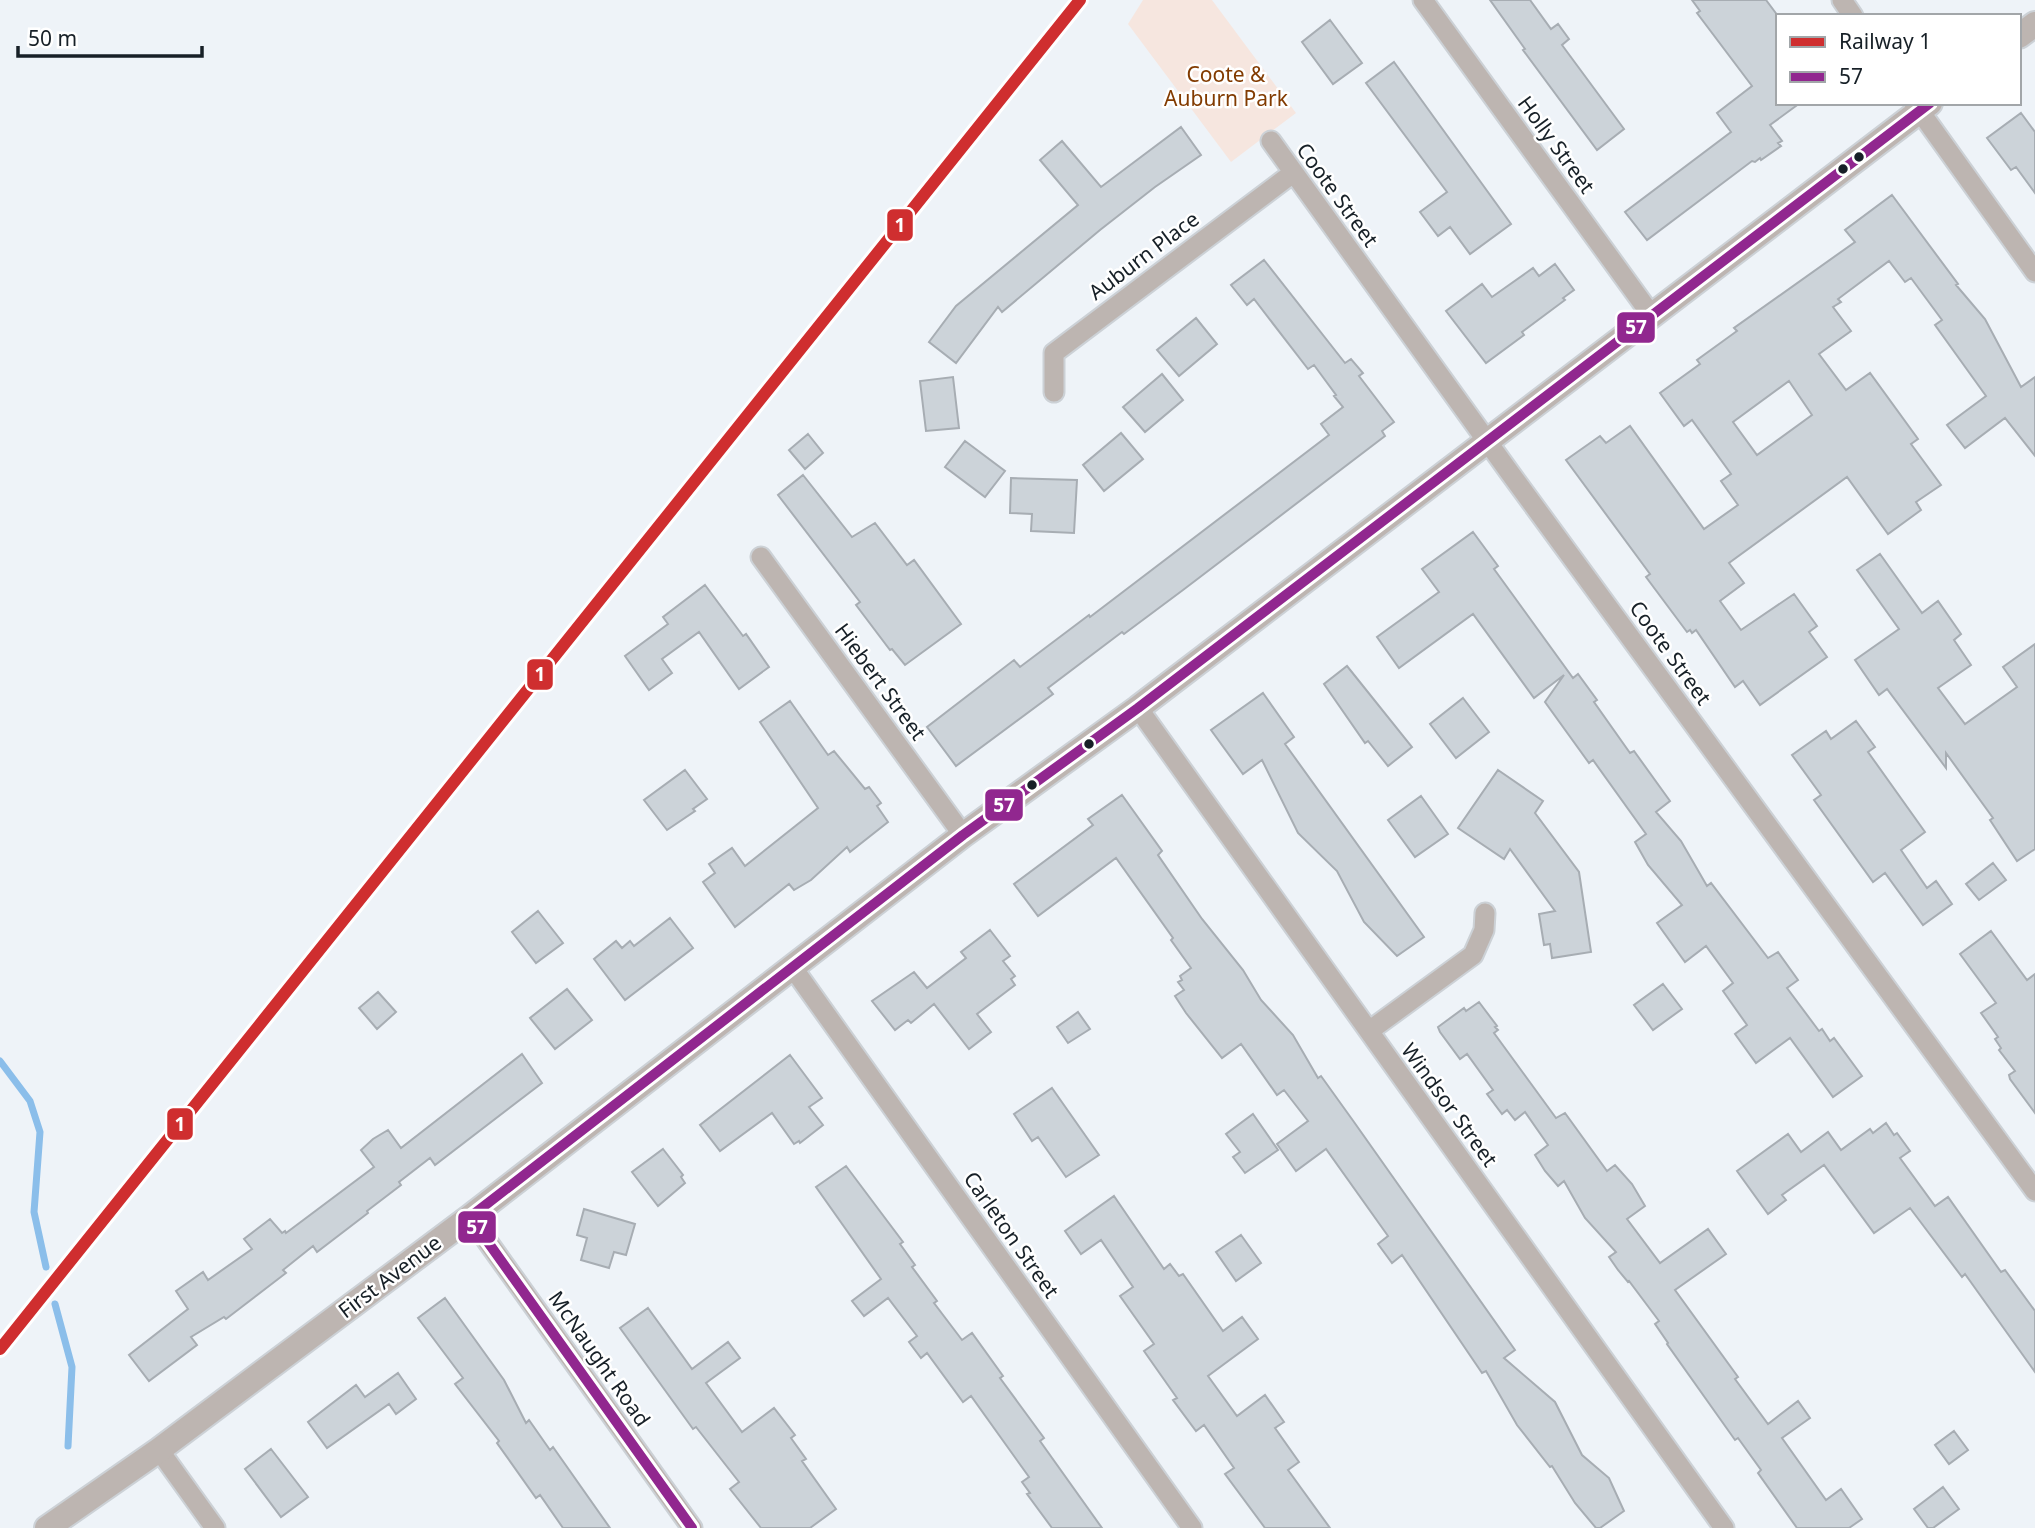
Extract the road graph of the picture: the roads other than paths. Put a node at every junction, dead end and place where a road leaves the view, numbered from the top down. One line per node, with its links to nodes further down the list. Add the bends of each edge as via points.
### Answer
1 (1423, 0): 6 (street, Holly Street)
2 (1921, 106): 5 (street); 6 (street, First Avenue)
3 (1271, 141): 4 (street, Coote Street)
4 (1293, 173): 7 (street, Auburn Place, via 1054,353); 8 (street, Coote Street)
5 (2035, 272)
6 (1652, 316): 8 (street, First Avenue)
7 (1054, 392)
8 (1486, 440): 10 (street, First Avenue); 15 (street, Coote Street)
9 (761, 557): 11 (street, Hiebert Street)
10 (1138, 708): 11 (street, First Avenue); 14 (street, Windsor Street)
11 (963, 835): 13 (street, First Avenue)
12 (1485, 913): 14 (street, via 1484,930 1473,955)
13 (793, 968): 16 (street, First Avenue); 21 (street, Carleton Street)
14 (1369, 1031): 22 (street, Windsor Street)
15 (2035, 1191)
16 (470, 1217): 17 (street, First Avenue); 20 (street, McNaught Road)
17 (159, 1450): 18 (street, First Avenue); 19 (street)
18 (47, 1528)
19 (215, 1528)
20 (692, 1528)
21 (1192, 1528)
22 (1724, 1528)

